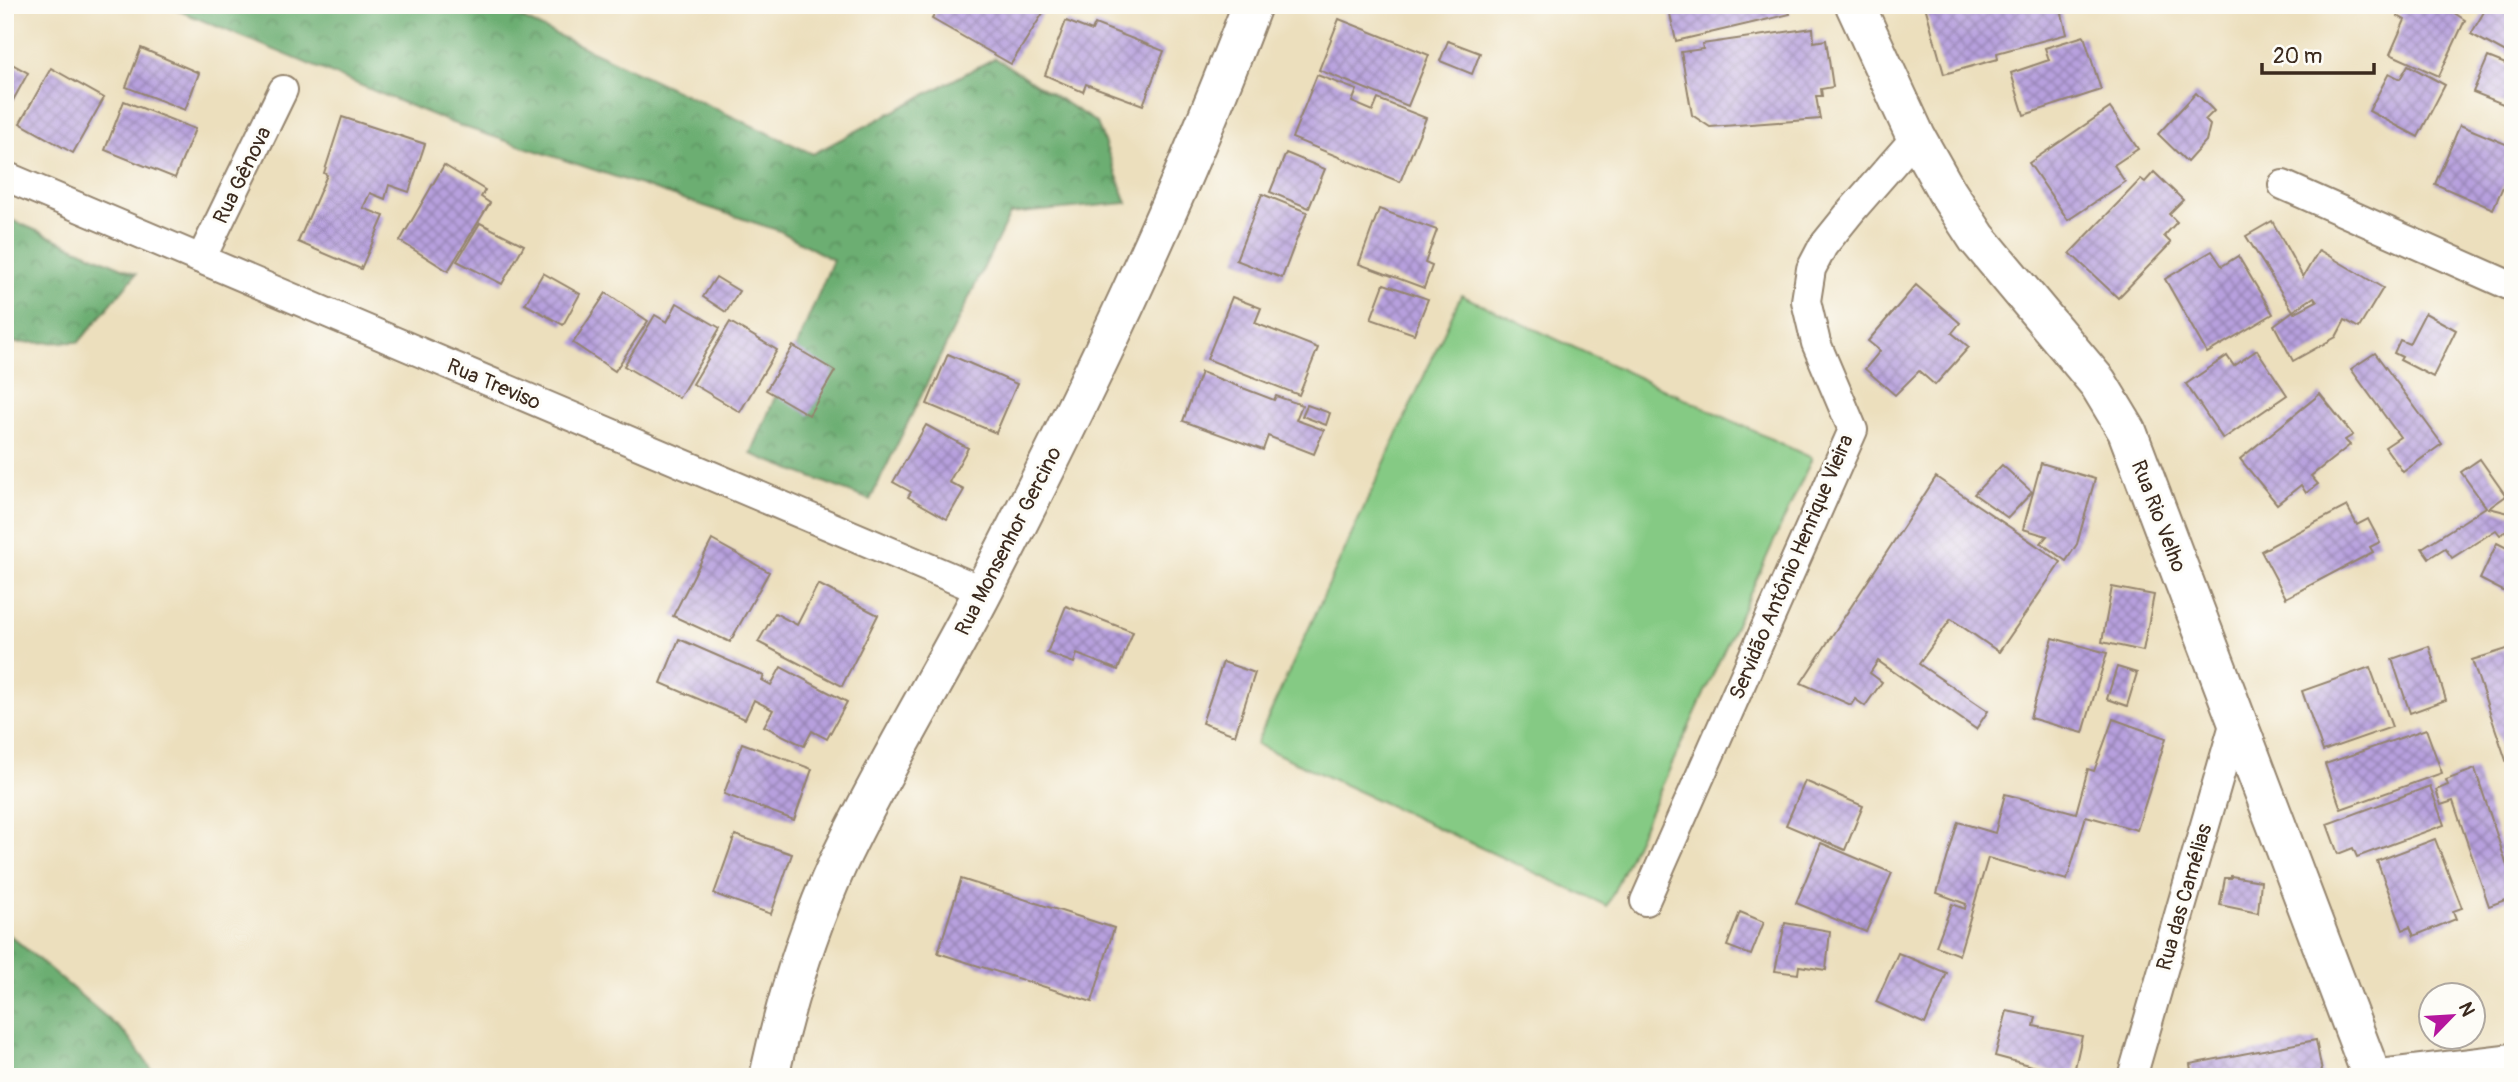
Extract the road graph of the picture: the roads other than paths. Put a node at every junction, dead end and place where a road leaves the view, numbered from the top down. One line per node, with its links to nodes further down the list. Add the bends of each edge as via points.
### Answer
1 (1855, 5): 4 (street, Rua Rio Velho)
2 (1249, 6): 9 (street, Rua Monsenhor Gercino, via 1208,119 1130,294)
3 (283, 90): 7 (street, Rua Gênova)
4 (1916, 136): 10 (street, Rua Rio Velho, via 1977,238 2098,383 2127,431); 11 (street, Servidão Antônio Henrique Vieira, via 1823,246 1811,268 1806,301 1816,342 1853,430)
5 (5, 176): 7 (street, Rua Treviso)
6 (2283, 186): 8 (street)
7 (201, 260): 9 (street, Rua Treviso)
8 (2513, 287)
9 (983, 591): 14 (street, Rua Monsenhor Gercino, via 837,866 799,963)
10 (2236, 718): 13 (street, Rua Rio Velho); 15 (street, Rua das Camélias)
11 (1645, 901)
12 (2513, 1058): 13 (street)
13 (2372, 1076)
14 (769, 1077)
15 (2132, 1077)

